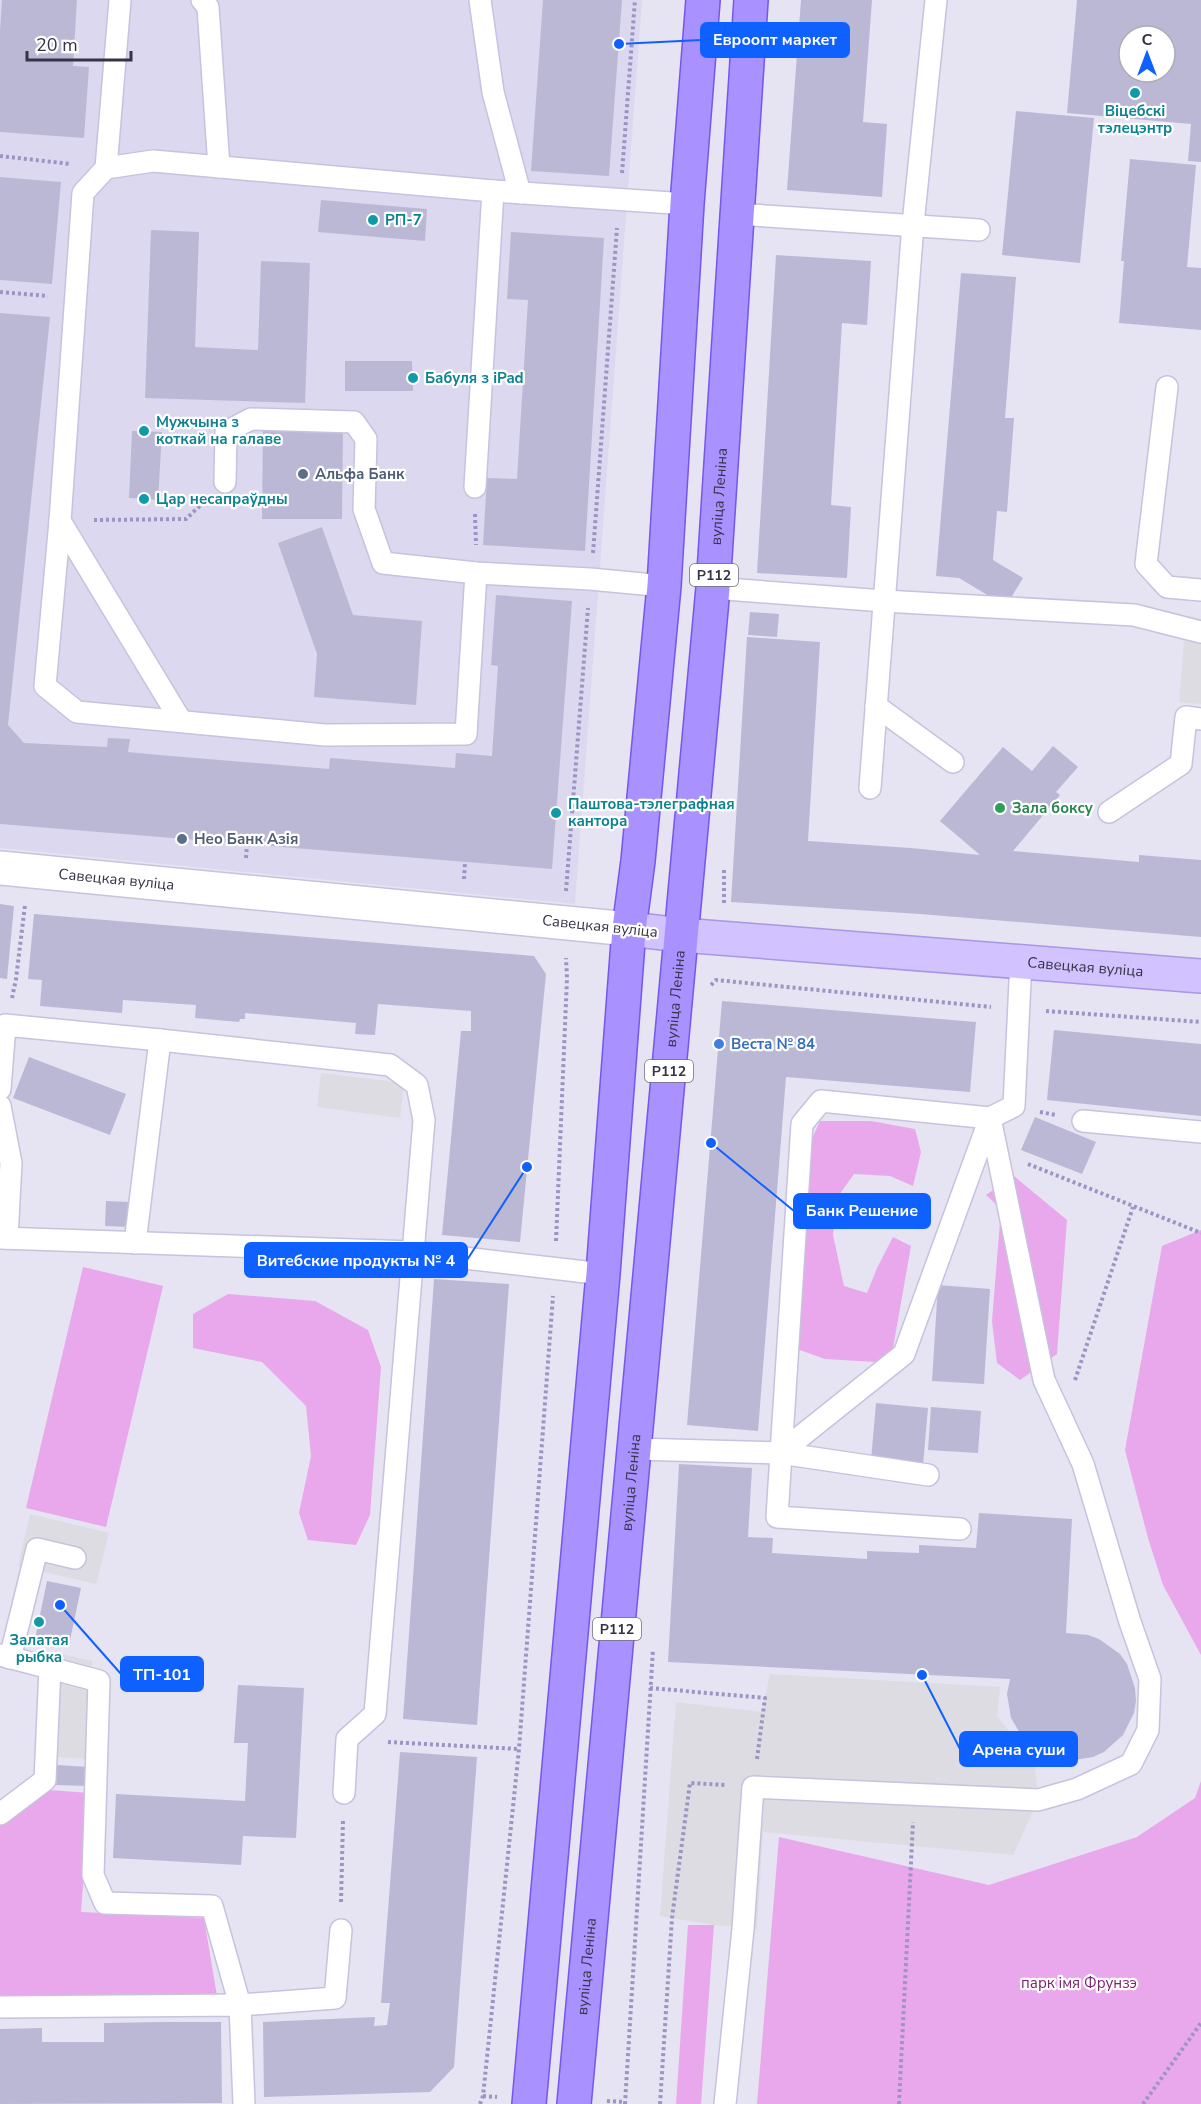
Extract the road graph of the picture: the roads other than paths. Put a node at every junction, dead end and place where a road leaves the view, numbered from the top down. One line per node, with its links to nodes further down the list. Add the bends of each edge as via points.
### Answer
1 (120, 0): 8 (lane)
2 (202, 0): 7 (lane, via 208,7)
3 (480, 0): 10 (lane, via 493,92)
4 (703, 0): 11 (main road, Р112)
5 (751, 0): 12 (main road, вуліца Леніна / Р112)
6 (936, 0): 13 (lane)
7 (219, 167): 8 (lane, via 153,161); 9 (lane)
8 (106, 168): 18 (lane, via 83,193)
9 (493, 191): 10 (lane); 17 (lane)
10 (520, 193): 11 (lane)
11 (687, 204): 20 (main road, Р112)
12 (736, 214): 13 (lane); 21 (main road, вуліца Леніна / Р112)
13 (913, 224): 14 (lane); 23 (lane)
14 (979, 230)
15 (1167, 387): 22 (lane, via 1146,564 1167,586)
16 (225, 482): 19 (lane, via 226,432 251,419 354,422 366,439 364,509 383,563)
17 (475, 488)
18 (60, 521): 27 (lane); 27 (lane, via 45,686 77,712)
19 (476, 573): 20 (lane); 27 (lane, via 466,734 325,735)
20 (664, 586): 32 (main road, Р112)
21 (713, 588): 23 (lane); 33 (main road, вуліца Леніна / Р112)
22 (1201, 590)
23 (884, 601): 24 (lane, via 1134,615); 25 (lane)
24 (1201, 632)
25 (876, 706): 28 (lane); 29 (lane)
26 (1201, 719): 30 (lane, via 1186,717 1181,764)
27 (181, 721)
28 (953, 762)
29 (870, 788)
30 (1109, 812)
31 (15, 869): 32 (street, Савецкая вуліца)
32 (629, 929): 33 (street, Савецкая вуліца); 45 (main road, Р112)
33 (681, 935): 34 (street, Савецкая вуліца); 46 (main road, вуліца Леніна / Р112)
34 (1021, 961): 35 (street, Савецкая вуліца); 39 (lane, via 1014,1106)
35 (1201, 976)
36 (160, 1040): 37 (lane, via 5,1025); 43 (lane); 44 (lane, via 390,1065 417,1085 424,1119)
37 (0, 1089)
38 (0, 1106): 42 (lane, via 11,1163)
39 (990, 1118): 47 (lane, via 904,1354); 47 (lane, via 821,1101 802,1124); 61 (lane, via 1044,1380 1083,1464 1150,1679 1148,1730 1131,1764 1077,1789 1038,1800 753,1787)
40 (1083, 1121): 41 (lane)
41 (1201, 1132)
42 (3, 1238): 43 (lane)
43 (135, 1243): 44 (lane)
44 (413, 1252): 45 (lane); 53 (lane, via 375,1714 347,1739)
45 (603, 1274): 60 (main road, Р112)
46 (634, 1449): 47 (lane); 58 (main road, вуліца Леніна / Р112)
47 (780, 1453): 48 (lane); 49 (lane, via 777,1517)
48 (927, 1475)
49 (960, 1529)
50 (75, 1558): 51 (lane, via 37,1549)
51 (5, 1657): 52 (lane)
52 (50, 1668): 54 (lane, via 45,1780); 56 (lane, via 99,1682 93,1875 105,1903 212,1906)
53 (344, 1793)
54 (0, 1814)
55 (341, 1930): 56 (lane, via 335,1998)
56 (240, 2005): 57 (lane); 59 (lane)
57 (0, 2007)
58 (589, 2102)
59 (244, 2104)
60 (529, 2104)
61 (725, 2104)

